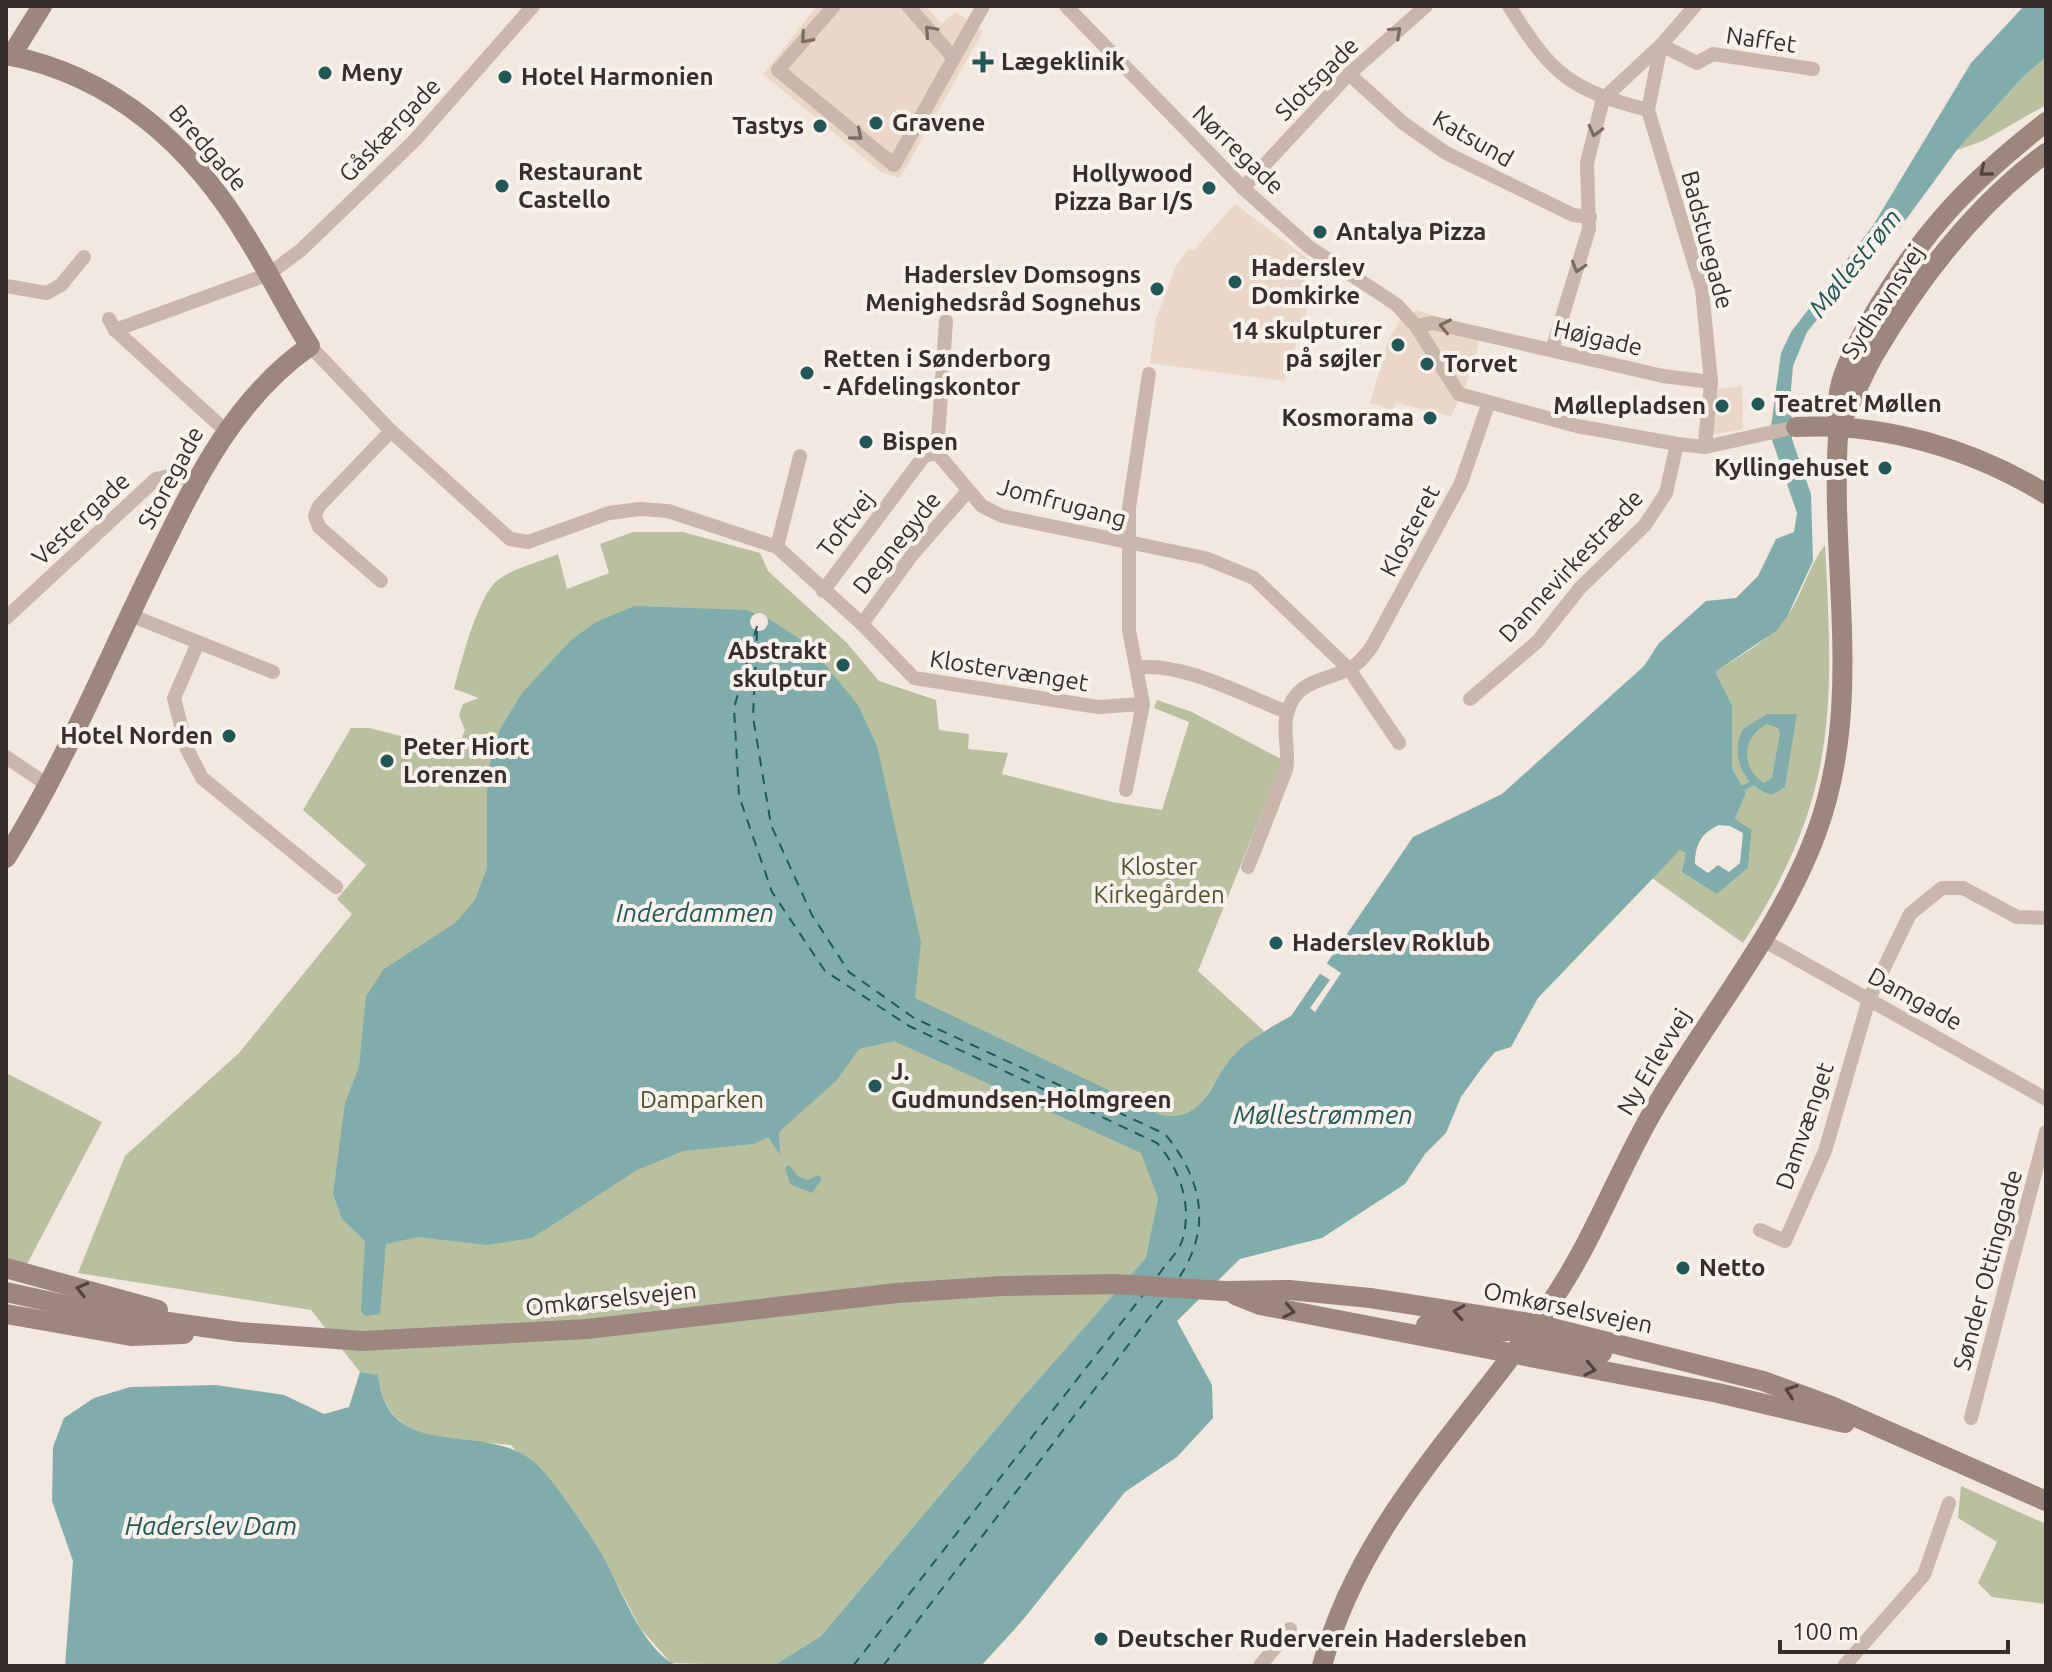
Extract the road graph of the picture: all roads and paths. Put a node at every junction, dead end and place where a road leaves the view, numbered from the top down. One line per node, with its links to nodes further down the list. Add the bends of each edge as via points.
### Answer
1 (42, 6): 12 (main road)
2 (533, 6): 22 (street, Gåskærgade, via 415,140)
3 (908, 6): 11 (street, one-way to 3)
4 (983, 6): 11 (street)
5 (1066, 6): 19 (street, Nørregade)
6 (1426, 6): 14 (street, Slotsgade, one-way to 6)
7 (1509, 6): 15 (street, via 1548,60 1584,92)
8 (1695, 6): 10 (street)
9 (825, 9): 11 (street, one-way to 11, via 778,70 894,165)
10 (1661, 45): 13 (street, Naffet, via 1697,63 1713,54); 15 (street); 16 (street)
11 (952, 56)
12 (8, 59): 22 (main road, Bredgade, via 88,82 143,114 226,205)
13 (1813, 69)
14 (1349, 74): 19 (street, Slotsgade); 20 (street, Katsund, via 1446,153 1573,215)
15 (1603, 99): 16 (street); 20 (street, one-way to 20, via 1587,163)
16 (1648, 110): 29 (street, Badstuegade, via 1702,289)
17 (2046, 122): 31 (main road, Sydhavnsvej, one-way to 31, via 1977,178 1896,277 1862,335 1839,390)
18 (2046, 153): 31 (main road, Sydhavnsvej, via 1994,197 1948,251 1873,356)
19 (1243, 188): 25 (street, Nørregade, via 1309,247 1397,305)
20 (1590, 217): 27 (street, one-way to 27)
21 (84, 257): 23 (street, via 61,285 47,293)
22 (269, 274): 26 (main road, Bredgade); 33 (street, Gåskærgade, via 112,325)
23 (6, 286)
24 (946, 321): 37 (street)
25 (1416, 326): 27 (street, Højgade, one-way to 25, via 1433,323); 30 (street, via 1459,394)
26 (310, 346): 33 (main road, Storegade, via 288,361); 34 (street)
27 (1552, 350): 29 (street, Højgade)
28 (1149, 374): 42 (street)
29 (1711, 382): 36 (street)
30 (1489, 402): 35 (street, via 1577,426); 51 (street, Klosteret, via 1461,483 1382,631)
31 (1839, 425): 32 (main road); 41 (main road, via 1970,456); 64 (main road, Ny Erlevvej, via 1835,490 1844,698 1835,765 1817,832)
32 (1796, 427): 36 (street)
33 (226, 431): 39 (main road, Storegade)
34 (391, 431): 43 (street, via 510,539 528,542 609,513 640,509 668,511); 44 (street, via 315,516 319,527)
35 (1677, 444): 36 (street); 53 (street, Dannevirkestræde, via 1666,493 1645,525 1580,588 1537,642)
36 (1705, 447)
37 (937, 453): 40 (street, Jomfrugang); 45 (street, Toftvej, via 924,456)
38 (800, 456): 43 (street)
39 (196, 479): 46 (main road, Storegade); 47 (street, Vestergade, via 156,479)
40 (968, 491): 42 (street, Jomfrugang, via 1002,516); 48 (street, Degnegyde)
41 (2046, 494)
42 (1128, 543): 50 (street, via 1129,630); 51 (street, Jomfrugang, via 1205,558 1254,578)
43 (777, 547): 45 (street, Klostervænget)
44 (381, 581)
45 (823, 591): 48 (street, Klostervænget)
46 (130, 615): 49 (street); 58 (main road, Storegade)
47 (6, 618)
48 (862, 624): 54 (street, Klostervænget, via 914,678 1098,707)
49 (198, 643): 52 (street); 62 (street, via 174,698 187,749 202,778)
50 (1137, 668): 54 (street); 55 (street, via 1150,666 1205,679)
51 (1349, 669): 55 (street, Klosteret, via 1312,682); 56 (street)
52 (273, 672)
53 (1470, 699)
54 (1143, 704): 59 (street)
55 (1287, 712): 61 (street, via 1286,770)
56 (1399, 743)
57 (6, 757): 58 (street)
58 (49, 786): 60 (main road, Storegade)
59 (1126, 790)
60 (6, 858)
61 (1248, 867)
62 (336, 887)
63 (2046, 918): 65 (street, via 2017,917 1980,894 1942,888 1910,914)
64 (1761, 939): 65 (street, Damgade); 73 (main road, Ny Erlevvej, via 1656,1106 1577,1264)
65 (1869, 999): 66 (street, Damgade); 68 (street, Damvænget, via 1825,1151 1785,1241)
66 (2046, 1099)
67 (2046, 1132): 78 (street, Sønder Ottinggade)
68 (1760, 1230)
69 (6, 1268): 75 (main road, one-way to 69)
70 (1224, 1291): 73 (main road, Omkørselsvejen, one-way to 70, via 1370,1298 1289,1290); 74 (main road, Omkørselsvejen, one-way to 74, via 1260,1305); 75 (main road, Omkørselsvejen, via 1115,1284 897,1293 461,1338 344,1340)
71 (6, 1292): 75 (main road, Omkørselsvejen, via 97,1312)
72 (6, 1314): 75 (main road, via 131,1336)
73 (1536, 1324): 74 (main road, via 1488,1334 1378,1318); 76 (main road, Ny Erlevvej); 77 (main road, Omkørselsvejen)
74 (1356, 1325): 76 (main road, Omkørselsvejen)
75 (239, 1332)
76 (1513, 1354): 77 (main road, via 1538,1343 1659,1364); 79 (main road, Omkørselsvejen, one-way to 79); 84 (main road, Ny Erlevvej, via 1430,1459 1379,1536 1346,1601)
77 (1682, 1359): 79 (main road, Omkørselsvejen, one-way to 77, via 1763,1381)
78 (1971, 1418)
79 (1889, 1433): 80 (main road, Omkørselsvejen)
80 (2046, 1501)
81 (1949, 1503): 85 (street, via 1924,1575)
82 (1290, 1629): 83 (street)
83 (1260, 1666)
84 (1322, 1666)
85 (1844, 1666)

